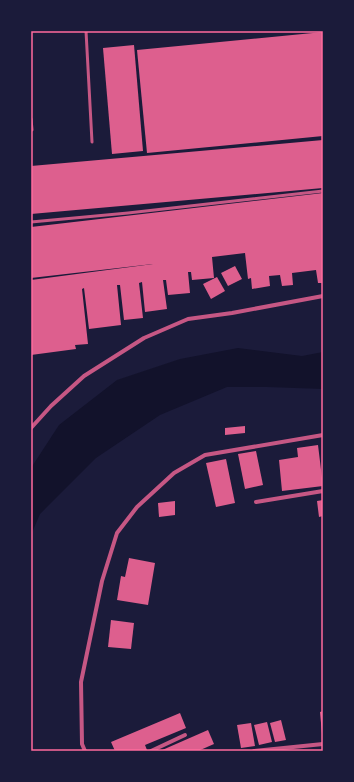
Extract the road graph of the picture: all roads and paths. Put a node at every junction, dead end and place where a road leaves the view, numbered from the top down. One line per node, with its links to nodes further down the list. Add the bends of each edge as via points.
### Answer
1 (86, 31): 4 (lane)
2 (31, 119): 3 (lane)
3 (32, 130)
4 (92, 142)
5 (323, 191): 6 (lane)
6 (31, 222)
7 (323, 296): 8 (street, via 188,319 144,338 84,376)
8 (31, 428)
9 (323, 435): 10 (street); 15 (street, via 205,455 174,473 137,507 117,533 102,581 81,682 82,744)
10 (323, 439)
11 (323, 491): 12 (street)
12 (256, 502)
13 (185, 736): 16 (street)
14 (323, 744): 17 (street)
15 (85, 751)
16 (151, 751)
17 (254, 751)

